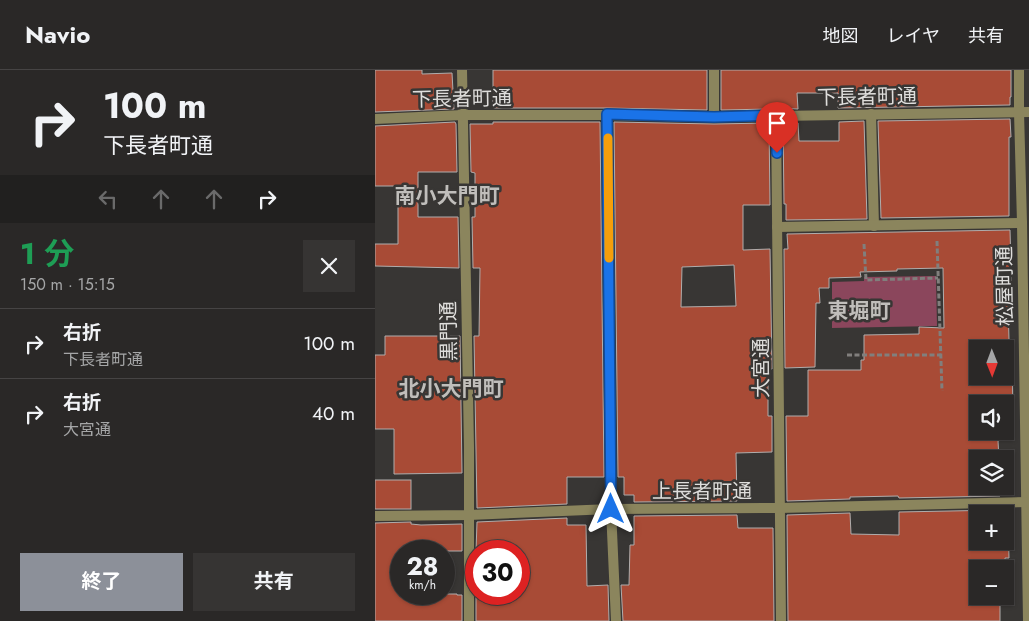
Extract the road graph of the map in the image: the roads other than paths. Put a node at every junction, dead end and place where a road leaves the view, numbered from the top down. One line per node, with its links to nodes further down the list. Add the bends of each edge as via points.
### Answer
1 (462, 70): 7 (street, 黒門通)
2 (714, 70): 9 (street)
3 (1019, 70): 4 (street, 松屋町通)
4 (1024, 112): 6 (street, 下長者町通); 11 (street, 松屋町通)
5 (607, 114): 7 (street, 下長者町通); 9 (street, 下長者町通); 16 (street)
6 (871, 114): 8 (street, 下長者町通); 12 (street)
7 (463, 115): 10 (street, 下長者町通); 17 (street, 黒門通)
8 (776, 115): 9 (street, 下長者町通); 13 (street, 大宮通)
9 (714, 117)
10 (375, 119)
11 (1022, 223): 12 (street); 14 (street, 松屋町通)
12 (875, 226): 13 (street)
13 (777, 227): 15 (street, 大宮通)
14 (1028, 502): 15 (street, 上長者町通); 22 (street, 松屋町通)
15 (779, 508): 16 (street, 上長者町通); 21 (street, 大宮通)
16 (611, 509): 17 (street, 上長者町通); 20 (street)
17 (469, 515): 18 (street, 上長者町通); 19 (street, 黒門通)
18 (375, 516)
19 (469, 621)
20 (616, 621)
21 (781, 621)
22 (1028, 621)

